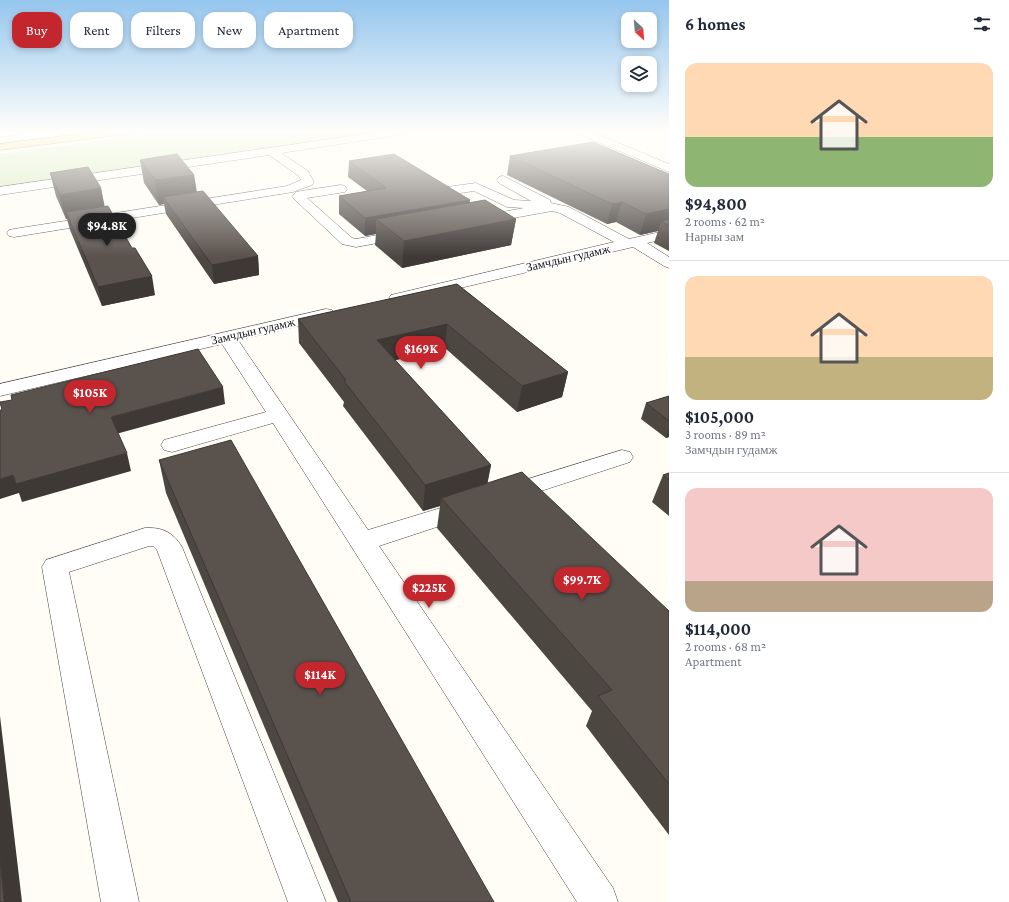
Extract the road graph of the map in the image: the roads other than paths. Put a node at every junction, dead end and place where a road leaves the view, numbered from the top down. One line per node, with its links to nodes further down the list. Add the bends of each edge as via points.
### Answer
1 (121, 173): 6 (street)
2 (303, 173): 10 (street, via 308,182 289,189)
3 (503, 180): 7 (street)
4 (341, 189): 9 (street, via 298,197 347,241 356,243)
5 (447, 190): 7 (street, via 476,187 512,204)
6 (0, 191)
7 (554, 207): 8 (street); 12 (street)
8 (468, 222)
9 (414, 232)
10 (14, 233)
11 (669, 234): 12 (street, Замчдын гудамж)
12 (631, 243): 13 (street); 14 (street, Замчдын гудамж)
13 (669, 263)
14 (381, 301)
15 (342, 310): 16 (street, Замчдын гудамж)
16 (227, 337): 17 (street, Замчдын гудамж); 18 (street)
17 (0, 390)
18 (278, 415): 19 (street); 21 (street)
19 (172, 446)
20 (622, 457): 21 (street)
21 (361, 542): 24 (street)
22 (120, 902): 23 (street, via 55,567 145,537 158,536 165,540 169,547)
23 (307, 902)
24 (599, 902)

